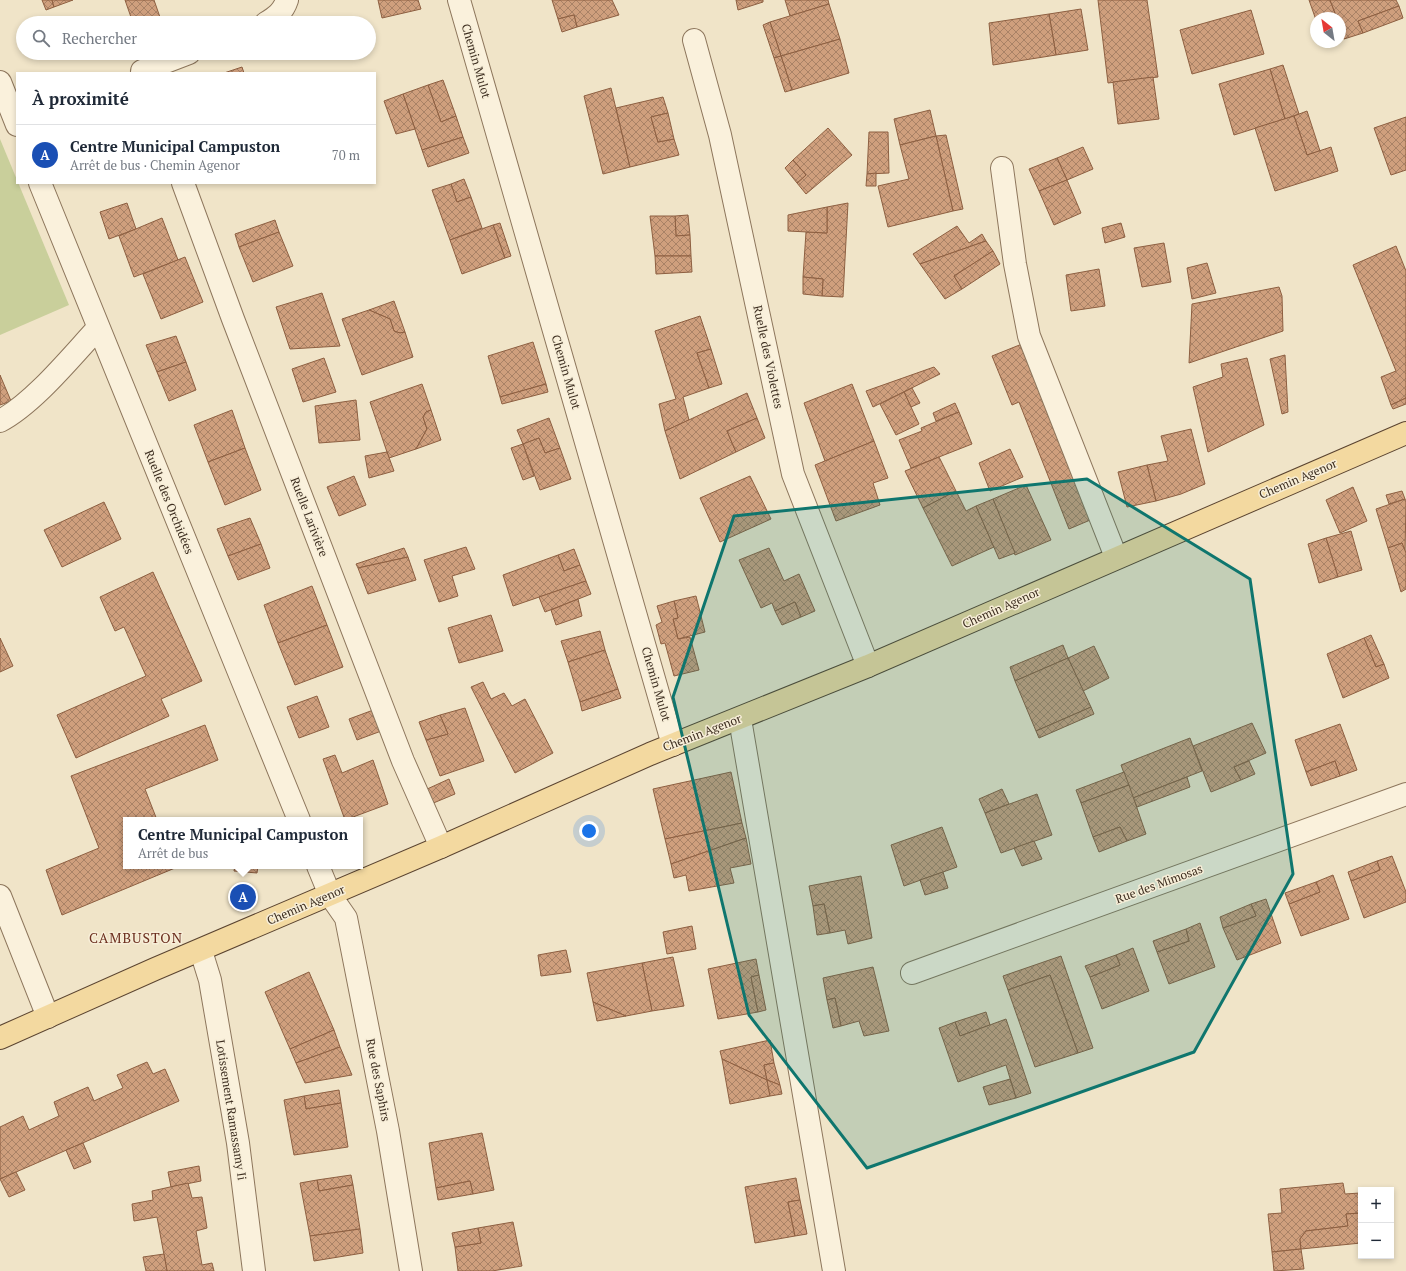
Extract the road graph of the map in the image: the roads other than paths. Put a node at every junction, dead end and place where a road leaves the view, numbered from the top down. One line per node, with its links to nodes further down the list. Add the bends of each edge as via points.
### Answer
1 (287, 0): 3 (street)
2 (459, 0): 18 (street, Chemin Mulot)
3 (277, 16)
4 (694, 40): 16 (street, Ruelle des Violettes, via 720,135 793,474)
5 (171, 60): 6 (street)
6 (141, 72)
7 (0, 82): 8 (street)
8 (16, 121)
9 (1002, 168): 15 (street, via 1015,264 1029,336)
10 (40, 184): 12 (street, Ruelle des Orchidées)
11 (183, 184): 21 (street, Ruelle Larivière, via 238,334 403,761)
12 (98, 328): 13 (street, via 15,413); 20 (street, Ruelle des Orchidées)
13 (0, 421)
14 (1406, 433): 15 (main road, Chemin Agenor)
15 (1116, 557): 16 (main road, Chemin Agenor)
16 (868, 666): 17 (main road, Chemin Agenor)
17 (740, 719): 18 (main road, Chemin Agenor); 31 (street)
18 (673, 745): 21 (main road, Chemin Agenor)
19 (1406, 794): 26 (street, Rue des Mimosas)
20 (298, 817)
21 (441, 847): 23 (main road, Chemin Agenor)
22 (319, 869): 23 (street)
23 (330, 895): 25 (main road, Chemin Agenor); 30 (street, Rue des Saphirs, via 346,918 388,1131)
24 (0, 896): 27 (street)
25 (201, 951): 27 (main road, Chemin Agenor); 29 (street, Lotissement Ramassamy Ii, via 210,980 238,1143)
26 (912, 974)
27 (48, 1017): 28 (main road, Chemin Agenor)
28 (0, 1038)
29 (254, 1271)
30 (411, 1271)
31 (834, 1271)

